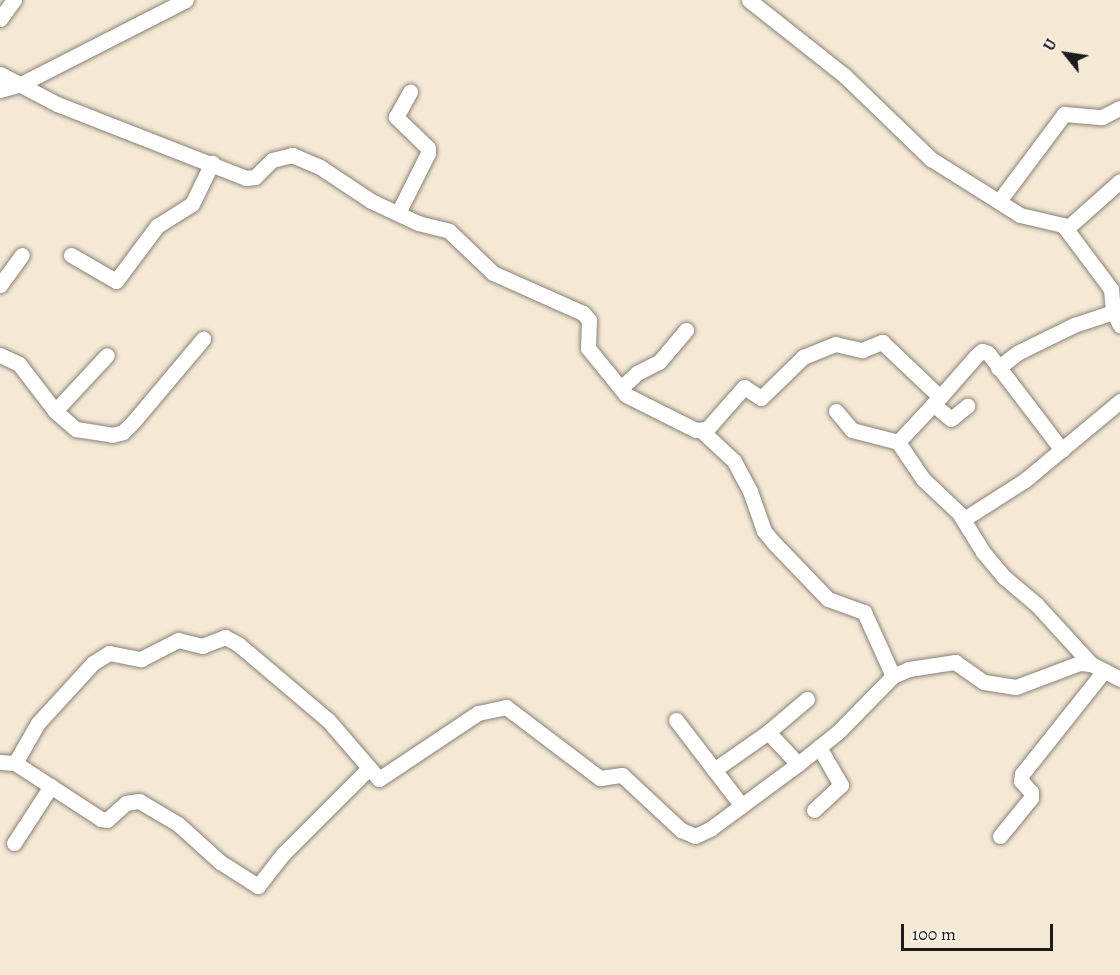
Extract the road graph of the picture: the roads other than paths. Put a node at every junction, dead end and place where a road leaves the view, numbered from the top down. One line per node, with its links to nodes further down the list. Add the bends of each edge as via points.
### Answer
1 (14, 0): 4 (street)
2 (186, 0): 6 (street)
3 (749, 0): 12 (street, via 854,84 931,159)
4 (0, 19)
5 (0, 74): 6 (street)
6 (21, 84): 7 (street); 10 (street, via 57,104)
7 (0, 90)
8 (410, 92): 13 (street, via 396,117 428,148 428,153)
9 (1120, 108): 12 (street, via 1102,117 1064,114)
10 (212, 163): 13 (street, via 246,178 255,177 272,160 292,155); 16 (street, via 192,204 157,226 116,281)
11 (1120, 181): 14 (street)
12 (999, 201): 14 (street, via 1020,215)
13 (398, 213): 25 (street, via 418,224 449,231 493,273 583,313 589,320 588,348)
14 (1066, 229): 18 (street)
15 (22, 255): 17 (street)
16 (71, 255)
17 (0, 285)
18 (1115, 287): 19 (street)
19 (1117, 319): 24 (street, via 1074,325 1017,353)
20 (686, 330): 25 (street, via 659,362 637,373)
21 (203, 339): 29 (street, via 123,432 93,435 76,429)
22 (107, 355): 29 (street)
23 (0, 356): 29 (street, via 19,364)
24 (998, 368): 26 (street, via 982,351); 33 (street)
25 (621, 388): 31 (street, via 643,405)
26 (937, 400): 28 (street, via 951,419); 31 (street, via 888,344 878,342 856,350 842,343 803,357 761,398 744,387); 32 (street)
27 (1120, 401): 33 (street)
28 (967, 406)
29 (55, 411)
30 (836, 411): 32 (street, via 852,430)
31 (702, 432): 36 (street, via 738,468 764,531 775,544 828,599 864,612)
32 (897, 442): 34 (street, via 923,478)
33 (1062, 450): 34 (street)
34 (964, 519): 35 (street, via 983,552 1004,577)
35 (1098, 667): 36 (street, via 1067,666 1016,687 984,682 955,662); 37 (street); 49 (street, via 1022,774 1021,781 1031,792 1031,798)
36 (893, 676): 41 (street)
37 (1120, 679)
38 (807, 699): 40 (street)
39 (676, 720): 45 (street)
40 (768, 732): 43 (street); 45 (street)
41 (819, 747): 43 (street); 48 (street, via 841,785)
42 (7, 762): 44 (street, via 93,663 109,653 141,659 178,640 202,646 225,637 328,720); 46 (street)
43 (798, 764): 47 (street)
44 (369, 768): 46 (street, via 283,854 258,886 220,862 178,824 139,801 126,803 107,820); 47 (street, via 382,778 478,713 506,706 600,778 622,774 681,830 695,836)
45 (714, 770): 47 (street)
46 (51, 786): 50 (street)
47 (742, 806)
48 (814, 810)
49 (1000, 836)
50 (14, 843)

